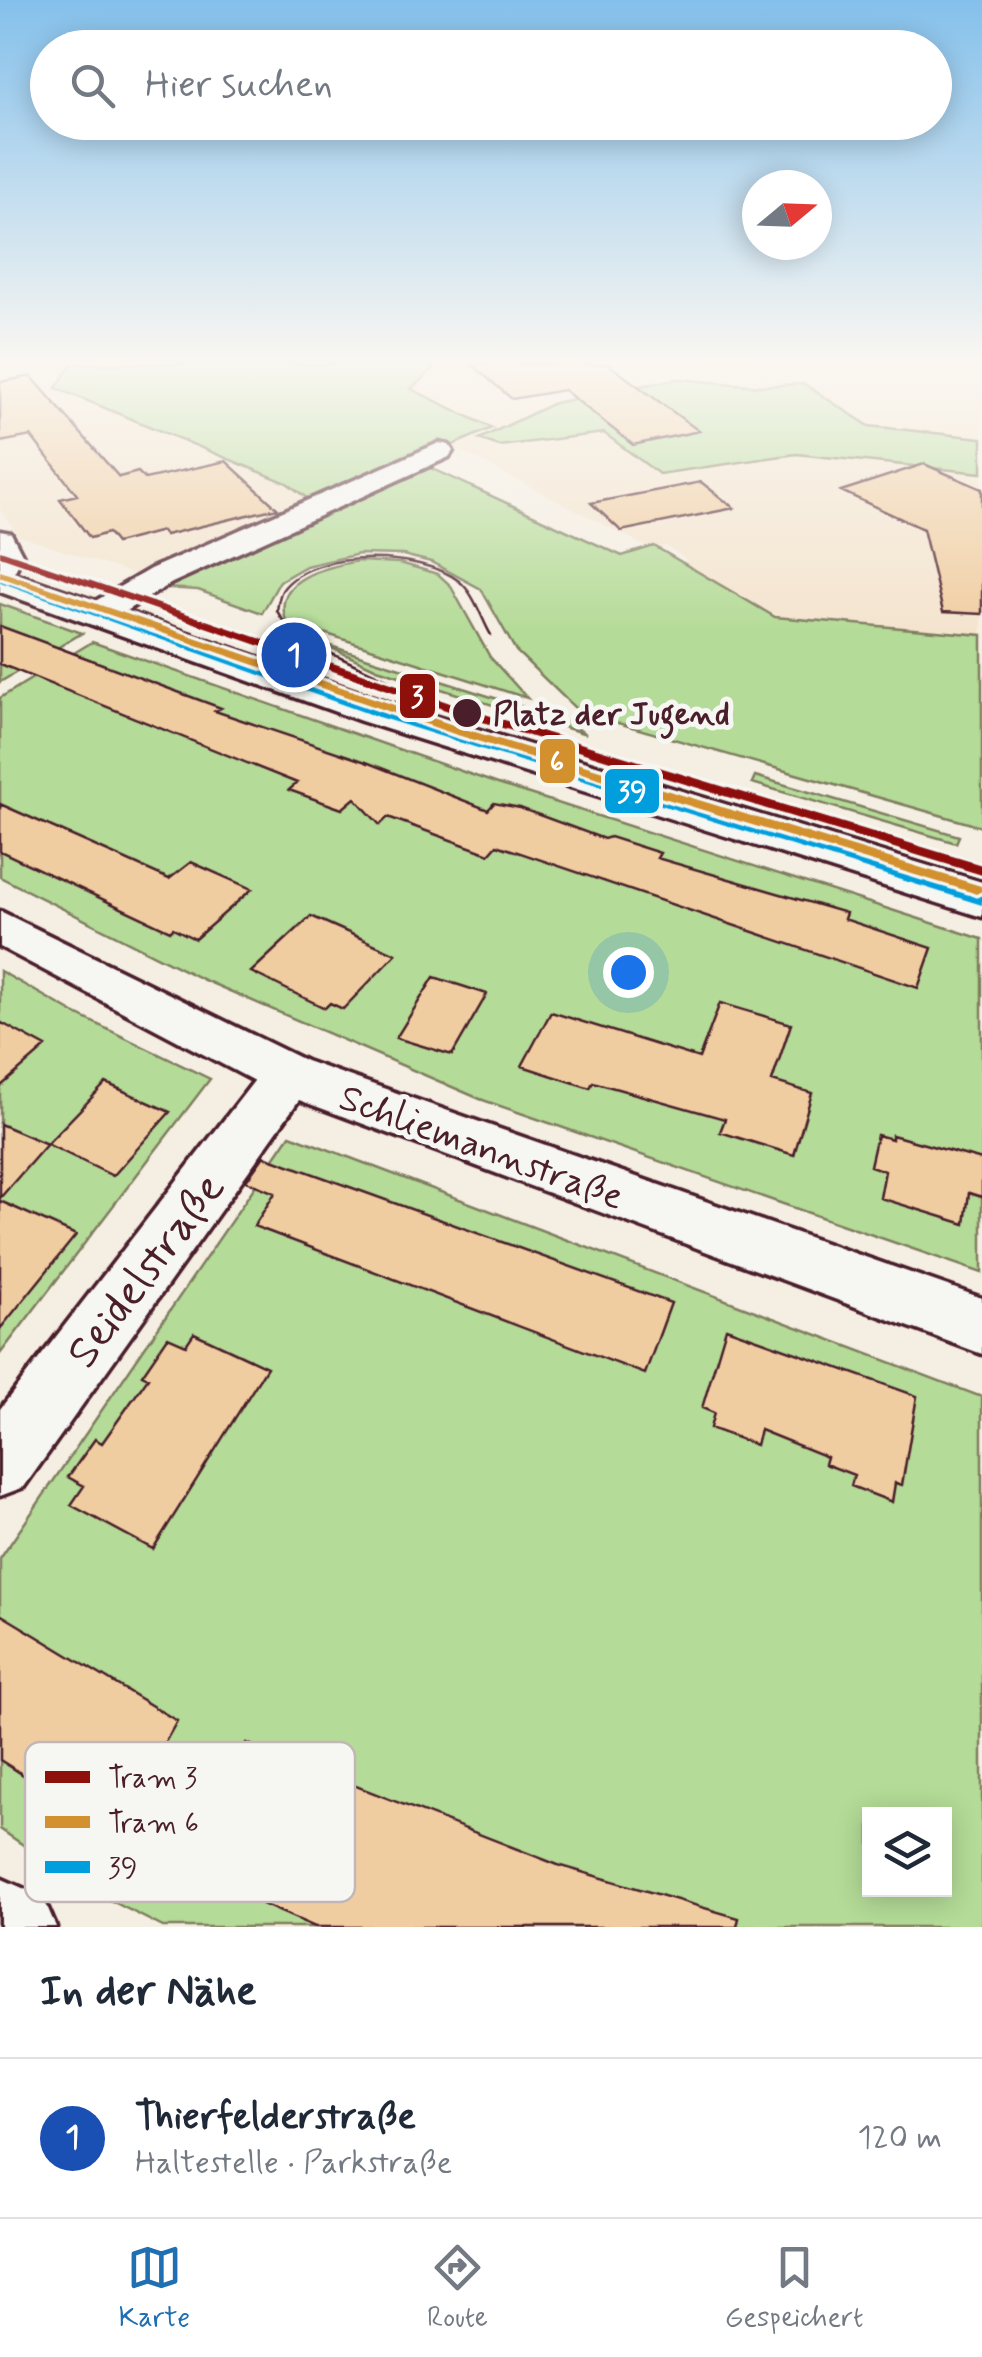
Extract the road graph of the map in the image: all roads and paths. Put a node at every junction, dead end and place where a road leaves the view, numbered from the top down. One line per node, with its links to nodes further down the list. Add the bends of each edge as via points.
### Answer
1 (433, 454): 5 (street, via 162,576)
2 (0, 540): 3 (street, via 7,556)
3 (0, 570)
4 (0, 579): 5 (main road)
5 (97, 614): 6 (main road, via 376,712)
6 (982, 900)
7 (0, 927): 8 (street, Schliemannstraße)
8 (288, 1075): 9 (street, Schliemannstraße); 10 (street, Seidelstraße)
9 (982, 1326)
10 (0, 1463)
11 (0, 1920): 12 (street)
12 (13, 1927)

